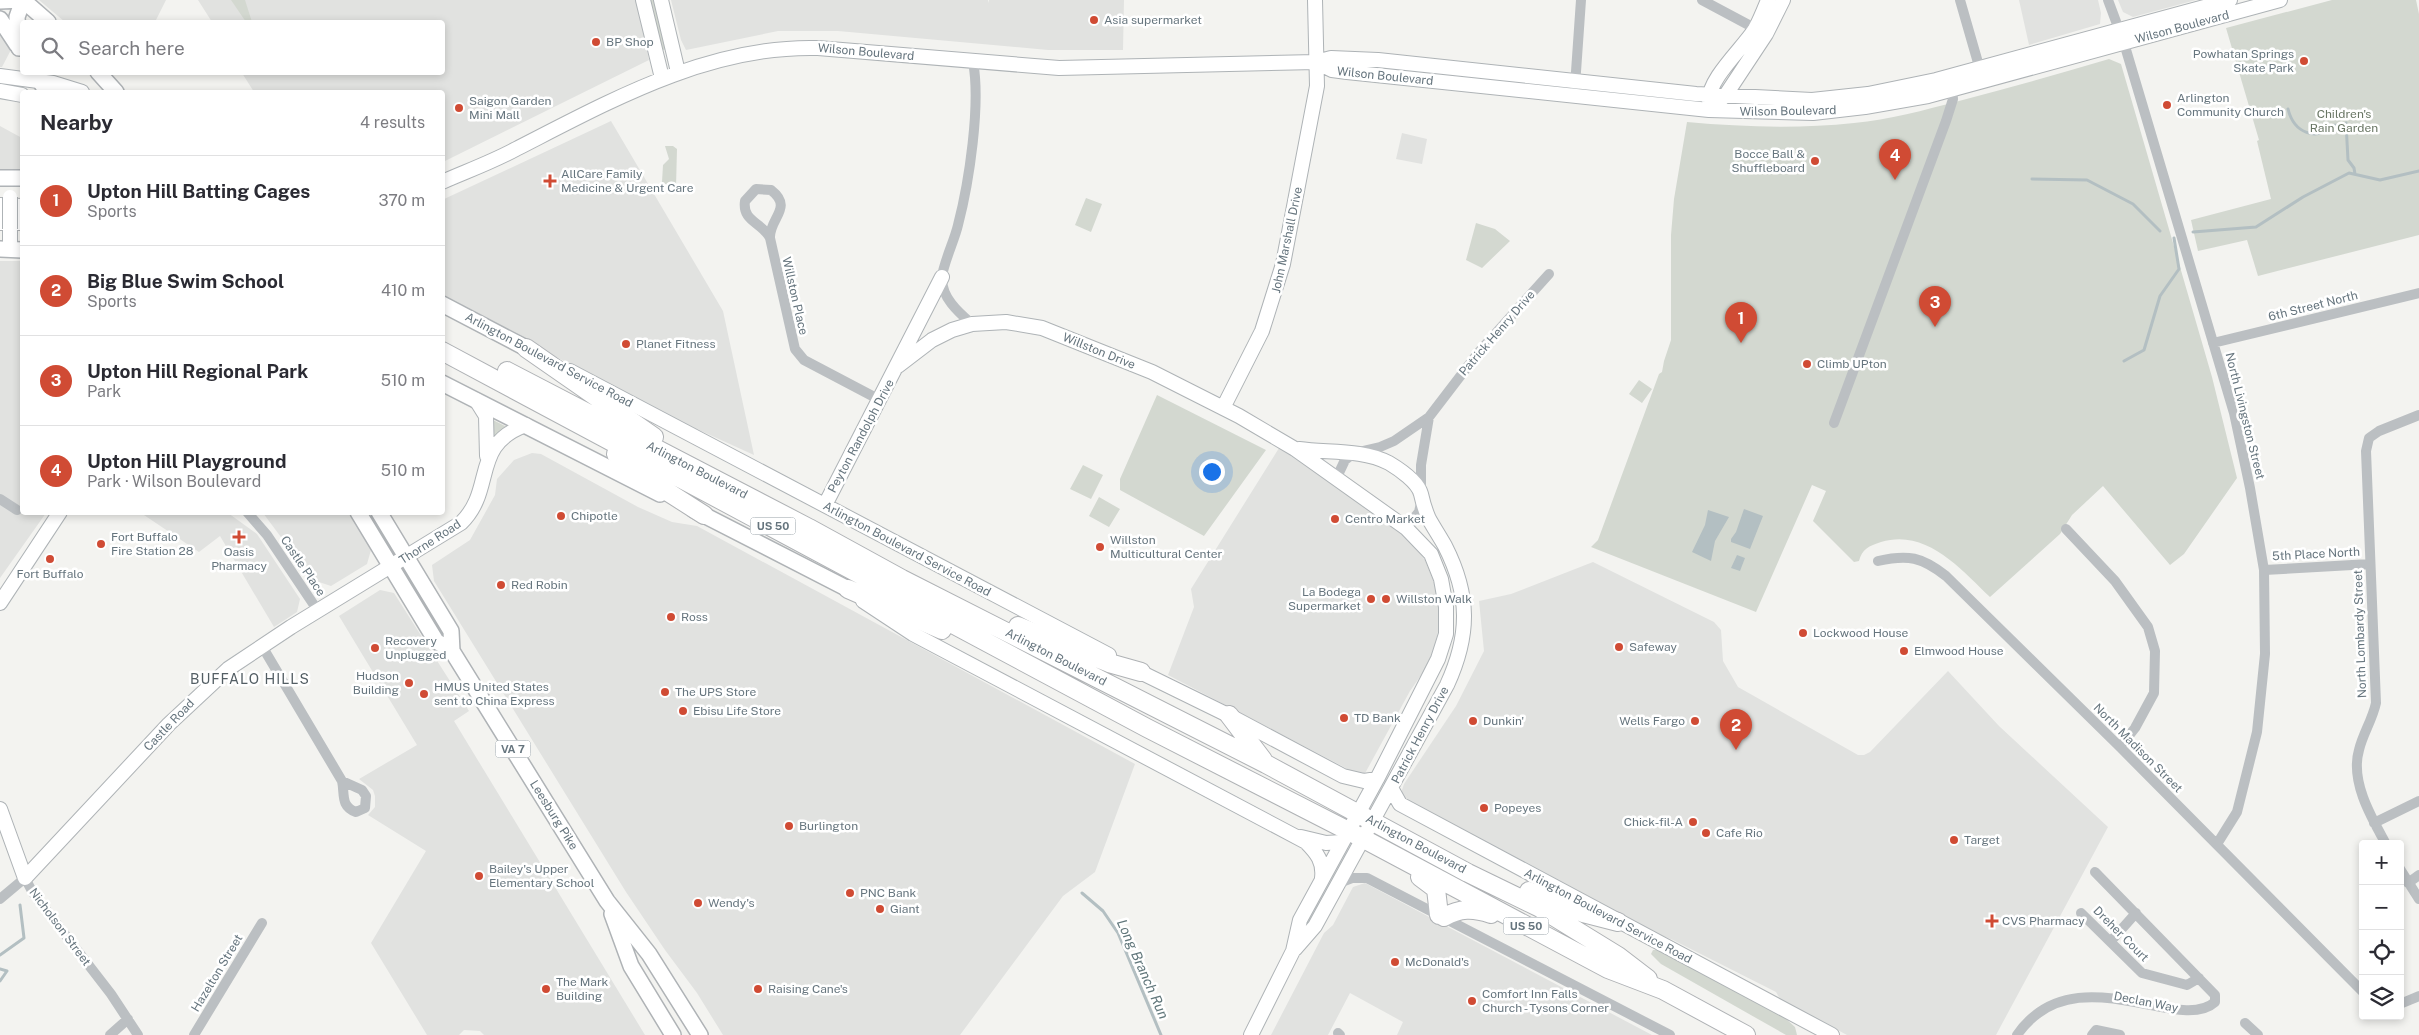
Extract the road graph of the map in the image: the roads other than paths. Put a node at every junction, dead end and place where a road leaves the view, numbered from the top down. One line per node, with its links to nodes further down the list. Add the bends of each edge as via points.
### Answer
1 (0, 0): 2 (main road)
2 (23, 0): 15 (main road); 18 (main road, via 17,17)
3 (643, 0): 26 (street)
4 (661, 0): 22 (street)
5 (1315, 0): 21 (street, John Marshall Drive)
6 (1581, 0): 28 (street)
7 (1702, 0): 16 (street)
8 (1768, 0): 16 (street)
9 (1782, 0): 16 (street)
10 (1960, 0): 24 (street)
11 (2108, 0): 17 (street, North Livingston Street)
12 (2230, 0): 17 (street, Wilson Boulevard)
13 (2280, 0): 17 (street, Wilson Boulevard)
14 (0, 19): 19 (main road)
15 (46, 20)
16 (1760, 31): 33 (street, via 1715,83); 35 (street)
17 (2121, 36): 24 (street, Wilson Boulevard); 49 (street, North Livingston Street)
18 (20, 42)
19 (20, 49)
20 (973, 62): 21 (street, Wilson Boulevard, via 1059,68); 22 (street, Wilson Boulevard, via 793,48 758,52); 44 (street, via 976,80 969,166 962,209)
21 (1316, 62): 28 (street, Wilson Boulevard, via 1332,70); 56 (street, John Marshall Drive, via 1318,82 1314,108 1277,286 1262,330)
22 (678, 72): 26 (street, Wilson Boulevard)
23 (101, 75): 31 (main road)
24 (1981, 75): 29 (street, Wilson Boulevard); 35 (street, Wilson Boulevard, via 1812,100)
25 (0, 76): 27 (street)
26 (662, 78): 38 (street, Wilson Boulevard)
27 (40, 82): 30 (street)
28 (1575, 88): 33 (street, Wilson Boulevard); 36 (street, Wilson Boulevard)
29 (1952, 89): 36 (street, Wilson Boulevard, via 1894,103 1840,110); 60 (street, via 1953,99 1946,121)
30 (74, 90)
31 (114, 90)
32 (0, 91): 34 (street)
33 (1709, 95): 35 (street, Wilson Boulevard); 36 (street)
34 (20, 96)
35 (1725, 96): 36 (street)
36 (1709, 110)
37 (11, 178): 39 (street)
38 (445, 181)
39 (11, 204): 40 (street, bridge)
40 (11, 223): 42 (street)
41 (770, 238): 41 (street, via 745,211 745,201 756,189 771,190 781,204); 55 (street, Willston Place, via 795,349 804,360)
42 (11, 250)
43 (1549, 274): 58 (street, Patrick Henry Drive, via 1478,353)
44 (942, 277): 47 (street, via 953,308); 52 (street, Peyton Randolph Drive)
45 (2419, 293): 49 (street, 6th Street North)
46 (445, 306): 50 (main road, Arlington Boulevard Service Road)
47 (972, 324): 52 (street, Willston Drive, via 932,340); 56 (street, Willston Drive, via 1006,322 1042,328 1152,372)
48 (445, 339): 75 (highway, Arlington Boulevard / US 50)
49 (2213, 343): 82 (street, North Livingston Street, via 2234,414)
50 (526, 348): 68 (street, Arlington Boulevard Service Road); 75 (highway, via 640,428)
51 (445, 352): 59 (highway, Arlington Boulevard / US 50)
52 (898, 366): 55 (street, Peyton Randolph Drive)
53 (445, 384): 54 (main road)
54 (476, 400): 61 (main road); 64 (street, Thorne Road, via 486,416)
55 (880, 400): 68 (street, Peyton Randolph Drive)
56 (1223, 408): 62 (street, Willston Drive)
57 (2419, 415): 80 (street, North Lombardy Street, via 2369,438 2366,451)
58 (1430, 417): 63 (street, Patrick Henry Drive, via 1394,441); 66 (street, Patrick Henry Drive, via 1421,465)
59 (574, 422): 74 (highway, via 657,485); 89 (highway, Arlington Boulevard / US 50, via 803,542)
60 (1834, 423)
61 (526, 425): 64 (street, Thorne Road, via 505,434); 74 (main road)
62 (1295, 449): 63 (street, Patrick Henry Drive); 65 (street, Patrick Henry Drive)
63 (1354, 453): 65 (street); 66 (street, Patrick Henry Drive, via 1388,462 1413,482)
64 (487, 460): 78 (street, Thorne Road, via 478,499 471,513 449,531)
65 (1337, 477): 76 (street, Patrick Henry Drive)
66 (1421, 498): 76 (street, Patrick Henry Drive, via 1419,512); 96 (street, Patrick Henry Drive, via 1460,583 1464,636 1456,666)
67 (0, 499): 69 (street)
68 (824, 505): 90 (street, Arlington Boulevard Service Road)
69 (17, 510)
70 (58, 515): 85 (street)
71 (250, 515): 86 (street, Castle Place, via 267,535)
72 (360, 515): 81 (main road, Leesburg Pike / VA 7)
73 (381, 515): 78 (main road, Leesburg Pike / VA 7)
74 (704, 515): 84 (main road)
75 (809, 528): 83 (highway, Arlington Boulevard / US 50)
76 (1406, 528): 94 (street, Patrick Henry Drive, via 1431,554 1441,579 1446,602 1446,634 1438,659)
77 (2066, 529): 92 (street, via 2148,627 2155,651 2154,693 2136,728)
78 (406, 557): 81 (street, Thorne Road); 88 (main road, Leesburg Pike / VA 7, via 451,631)
79 (1878, 561): 92 (street, North Madison Street, via 1908,557 1928,562)
80 (2370, 564): 82 (street, 5th Place North); 100 (street, North Lombardy Street, via 2376,702 2356,768)
81 (391, 567): 86 (street, Castle Road); 88 (main road, Leesburg Pike / VA 7, via 436,641)
82 (2264, 570): 104 (street, North Livingston Street, via 2265,654 2257,732 2237,812)
83 (902, 579): 90 (highway, via 1109,663); 93 (highway, Arlington Boulevard / US 50)
84 (848, 590): 89 (highway); 101 (street, via 886,618)
85 (0, 603)
86 (318, 611): 87 (street, Castle Road)
87 (262, 646): 95 (street); 110 (street, Castle Road, via 208,685)
88 (452, 652): 116 (main road, Leesburg Pike / VA 7)
89 (1036, 670): 102 (highway, Arlington Boulevard / US 50)
90 (1141, 672): 91 (street, Arlington Boulevard Service Road)
91 (1229, 715): 93 (highway); 94 (street, Arlington Boulevard Service Road, via 1343,776 1364,781)
92 (2120, 747): 104 (street, North Madison Street)
93 (1266, 764): 99 (highway, Arlington Boulevard / US 50)
94 (1377, 779): 99 (street, Patrick Henry Drive)
95 (342, 781)
96 (1391, 788): 99 (street, Patrick Henry Drive); 120 (street, Arlington Boulevard Service Road, via 1400,804)
97 (2419, 801): 100 (street)
98 (0, 809): 110 (street, Nicholson Street)
99 (1365, 817): 102 (street, Patrick Henry Drive); 107 (highway, Arlington Boulevard / US 50)
100 (2374, 823): 103 (street, North Lombardy Street)
101 (1286, 832): 102 (street, via 1308,840); 111 (street, via 1314,850 1323,869)
102 (1351, 837): 105 (highway, Arlington Boulevard / US 50); 111 (street, Patrick Henry Drive); 112 (street, Patrick Henry Drive)
103 (2384, 840)
104 (2217, 844): 126 (street, North Madison Street)
105 (1392, 855): 119 (highway, via 1436,889); 122 (highway, Arlington Boulevard / US 50)
106 (2095, 872): 118 (street, Declan Way)
107 (1468, 873): 120 (highway, via 1507,883); 127 (highway, Arlington Boulevard / US 50, via 1540,908 1618,956)
108 (2419, 875): 113 (street)
109 (2404, 876): 113 (street)
110 (25, 878): 114 (street, Castle Road); 131 (street, Nicholson Street)
111 (1322, 881): 124 (street, Patrick Henry Drive, via 1300,920)
112 (1339, 883): 119 (street, via 1352,878 1367,878); 124 (street, Patrick Henry Drive, via 1315,926)
113 (2408, 883): 115 (street)
114 (0, 899)
115 (2419, 899)
116 (607, 902): 137 (main road, Leesburg Pike / VA 7, via 631,966); 138 (main road, Leesburg Pike / VA 7, via 649,954)
117 (2081, 912): 123 (street, Dreher Court)
118 (2136, 913): 123 (street); 125 (street, Declan Way)
119 (1442, 916): 122 (highway, via 1468,909); 140 (street)
120 (1618, 922): 142 (street, Arlington Boulevard Service Road)
121 (262, 923): 136 (street, Hazelton Street)
122 (1525, 926): 127 (highway, Arlington Boulevard / US 50, via 1608,969)
123 (2110, 941): 125 (street, Dreher Court, via 2146,976 2187,985)
124 (1293, 951): 139 (street, Patrick Henry Drive)
125 (2199, 978): 132 (street, Declan Way, via 2215,995 2215,1002 2204,1014)
126 (2359, 988)
127 (1662, 990): 141 (highway, Arlington Boulevard / US 50)
128 (2419, 996): 129 (street)
129 (2404, 1002)
130 (2120, 1011): 143 (street, Declan Way, via 2082,1002 2053,1006 2026,1023)
131 (128, 1019): 134 (street); 135 (street, Nicholson Street)
132 (2192, 1020)
133 (2245, 1023): 146 (street)
134 (110, 1035)
135 (138, 1035)
136 (194, 1035)
137 (673, 1035)
138 (700, 1035)
139 (1251, 1035)
140 (1670, 1035)
141 (1746, 1035)
142 (1832, 1035)
143 (2017, 1035)
144 (2092, 1035): 145 (street, via 2096,1030)
145 (2120, 1035)
146 (2258, 1035)

